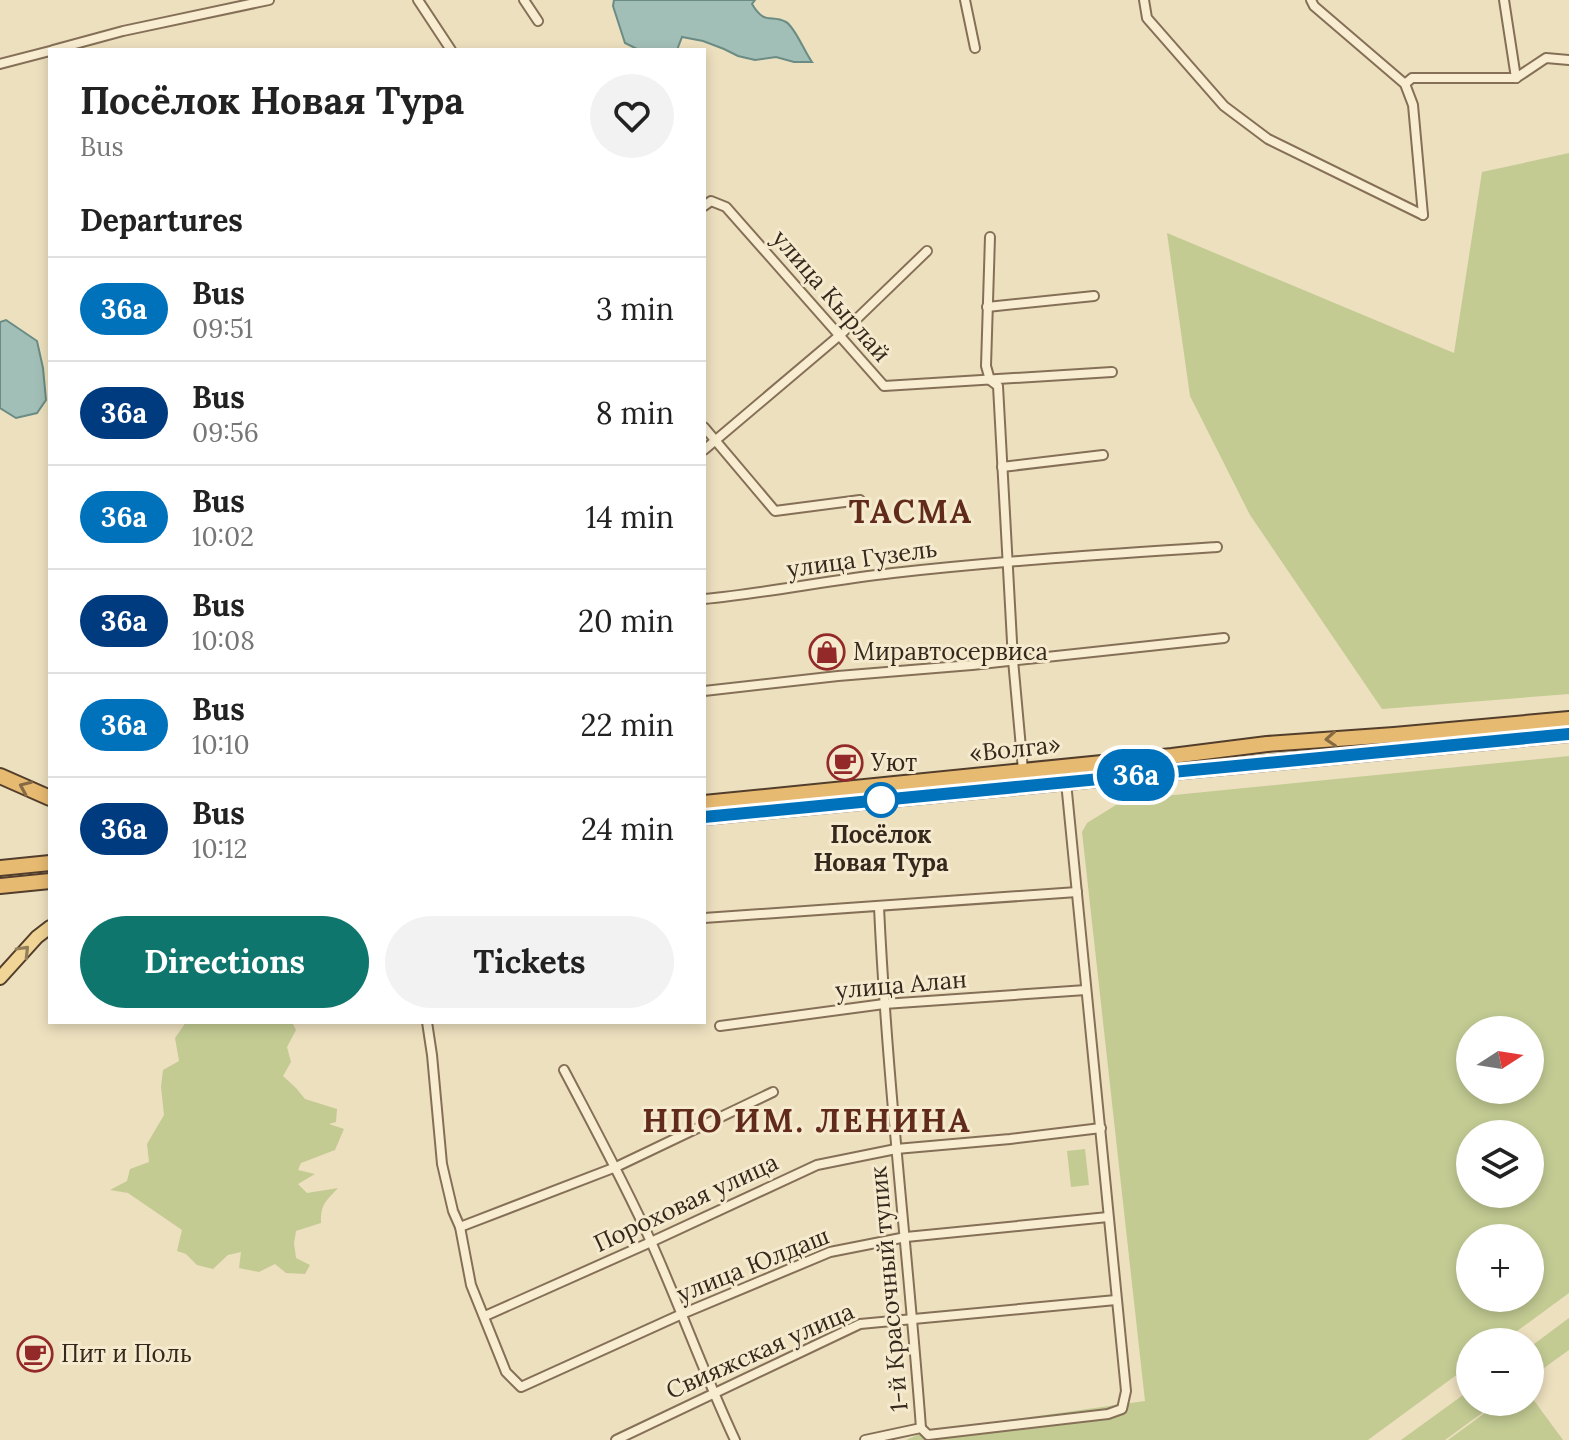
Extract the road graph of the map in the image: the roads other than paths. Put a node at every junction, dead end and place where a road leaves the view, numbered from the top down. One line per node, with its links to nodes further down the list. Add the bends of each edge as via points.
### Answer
1 (269, 0): 9 (street)
2 (418, 0): 10 (street)
3 (524, 0): 8 (street)
4 (965, 0): 11 (street)
5 (1144, 0): 16 (street, via 1147,18 1224,106 1268,139 1423,215 1413,105)
6 (1311, 0): 16 (street)
7 (1504, 0): 15 (street)
8 (538, 21)
9 (59, 48)
10 (450, 48)
11 (975, 48)
12 (48, 51): 14 (street)
13 (1569, 60): 15 (street, via 1546,58)
14 (0, 64)
15 (1516, 78): 16 (street, via 1412,78)
16 (1405, 84)
17 (706, 205): 22 (street, улица Кырлай, via 711,201 726,207)
18 (990, 237): 21 (street)
19 (927, 251): 22 (street)
20 (1094, 296): 21 (street)
21 (987, 307): 24 (street)
22 (840, 335): 24 (street, улица Кырлай, via 884,386); 26 (street)
23 (1112, 372): 24 (street)
24 (990, 380): 29 (street, via 998,386)
25 (706, 429): 26 (street)
26 (716, 440): 27 (street); 30 (street, via 775,511)
27 (706, 448)
28 (1103, 455): 29 (street)
29 (1002, 467): 32 (street)
30 (860, 500)
31 (1217, 547): 32 (street, улица Гузель)
32 (1008, 561): 33 (street, улица Гузель); 35 (street)
33 (706, 599)
34 (1224, 638): 35 (street)
35 (1013, 660): 36 (street); 39 (street)
36 (706, 691)
37 (1569, 719): 39 (highway, «Волга», one-way to 39)
38 (1569, 734): 41 (highway, «Волга»)
39 (1023, 770): 43 (highway, «Волга»)
40 (0, 776): 42 (highway, one-way to 40)
41 (1066, 782): 44 (highway, «Волга»); 49 (street)
42 (48, 797)
43 (706, 803)
44 (706, 817)
45 (48, 863): 46 (highway)
46 (0, 868)
47 (48, 881): 48 (highway)
48 (0, 886)
49 (1077, 892): 50 (street); 54 (street)
50 (879, 907): 51 (street); 55 (street, 1-й Красочный тупик)
51 (706, 918)
52 (48, 929): 53 (main road, one-way to 52)
53 (0, 978)
54 (1086, 990): 55 (street, улица Алан); 60 (street)
55 (884, 1004): 57 (street, улица Алан); 61 (street, 1-й Красочный тупик)
56 (427, 1024): 64 (street, via 442,1164)
57 (720, 1026)
58 (564, 1070): 62 (street)
59 (773, 1092): 62 (street)
60 (1101, 1128): 61 (street, Пороховая улица); 63 (street)
61 (896, 1149): 65 (street, 1-й Красочный тупик); 66 (street, Пороховая улица, via 817,1165)
62 (616, 1167): 64 (street); 66 (street)
63 (1108, 1217): 65 (street, улица Юлдаш); 67 (street)
64 (460, 1227): 69 (street, via 471,1285)
65 (906, 1237): 68 (street, улица Юлдаш, via 830,1252); 70 (street, 1-й Красочный тупик)
66 (651, 1242): 68 (street); 69 (street, Пороховая улица)
67 (1116, 1300): 70 (street, Свияжская улица); 72 (street, via 1126,1391 1122,1409)
68 (682, 1314): 69 (street, улица Юлдаш, via 521,1387 506,1372); 71 (street)
69 (485, 1316)
70 (913, 1319): 71 (street, Свияжская улица, via 860,1324); 72 (street, 1-й Красочный тупик)
71 (713, 1393): 73 (street, Свияжская улица); 74 (street)
72 (926, 1434): 75 (street)
73 (616, 1440)
74 (735, 1440)
75 (865, 1440)

